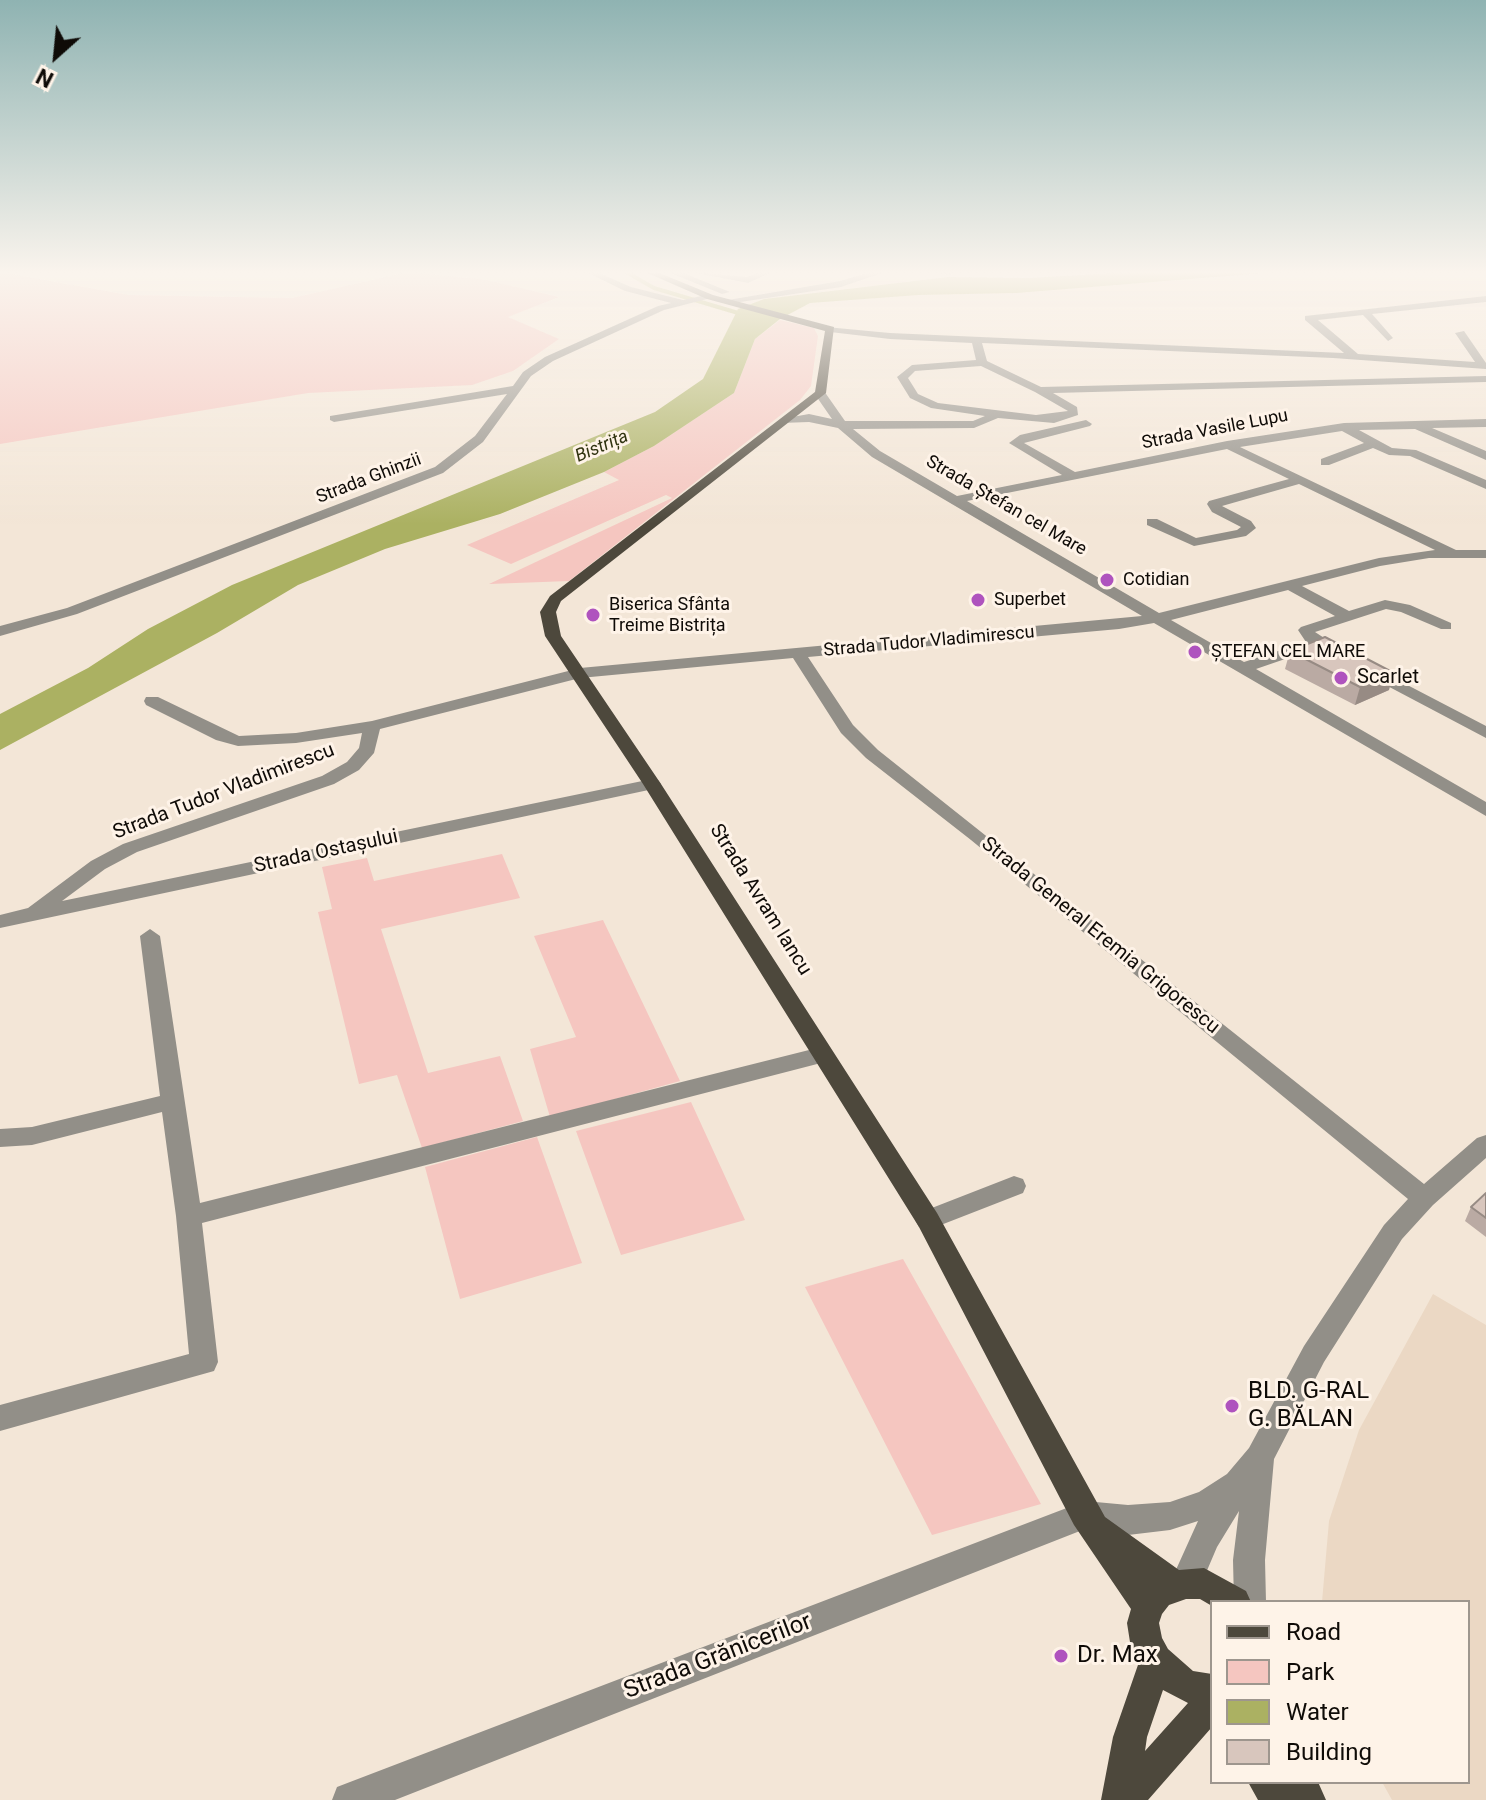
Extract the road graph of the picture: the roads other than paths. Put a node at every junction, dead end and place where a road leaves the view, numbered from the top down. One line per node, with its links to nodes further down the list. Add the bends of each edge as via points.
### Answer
1 (556, 356): 8 (street, Strada Ghinzii)
2 (826, 356): 10 (main road)
3 (979, 356): 5 (street)
4 (1354, 356): 6 (street)
5 (983, 363): 9 (street); 11 (street, via 912,368 902,377 923,403)
6 (1484, 366)
7 (1486, 379): 9 (street)
8 (514, 389): 12 (street); 34 (street, Strada Ghinzii, via 479,439 439,470 72,611)
9 (1039, 390): 11 (street, via 1074,413 1054,419)
10 (820, 393): 13 (main road, Strada Avram Iancu); 16 (street, Strada Ștefan cel Mare)
11 (994, 413): 16 (street, via 974,424)
12 (334, 418)
13 (785, 421): 16 (street, via 809,418); 38 (main road, Strada Avram Iancu, via 555,599 548,612 553,636)
14 (1486, 423): 17 (street, Strada Vasile Lupu)
15 (1086, 424): 23 (street, via 1015,443)
16 (842, 425): 26 (street, Strada Ștefan cel Mare, via 876,454)
17 (1414, 425): 18 (street, Strada Vasile Lupu); 21 (street)
18 (1344, 427): 19 (street); 20 (street, Strada Vasile Lupu)
19 (1374, 443): 22 (street); 25 (street)
20 (1227, 445): 23 (street, Strada Vasile Lupu); 24 (street)
21 (1486, 456)
22 (1325, 462)
23 (1073, 476): 26 (street, Strada Vasile Lupu)
24 (1301, 480): 27 (street, via 1214,504 1249,527 1241,533 1194,542); 28 (street)
25 (1486, 485)
26 (954, 500): 32 (street, Strada Ștefan cel Mare)
27 (1152, 522)
28 (1454, 553): 29 (street, Strada Tudor Vladimirescu); 30 (street, Strada Tudor Vladimirescu, via 1391,560)
29 (1486, 554)
30 (1289, 585): 31 (street); 32 (street, Strada Tudor Vladimirescu)
31 (1347, 616): 33 (street, via 1391,604); 35 (street, via 1306,630)
32 (1157, 617): 36 (street, Strada Tudor Vladimirescu); 37 (street, Strada Ștefan cel Mare)
33 (1446, 626)
34 (0, 631)
35 (1318, 643): 37 (street); 41 (street)
36 (798, 654): 38 (street, Strada Tudor Vladimirescu); 52 (street, Strada General Eremia Grigorescu, via 847,729 872,754)
37 (1246, 667): 43 (street, Strada Ștefan cel Mare)
38 (580, 673): 40 (street, Strada Tudor Vladimirescu); 42 (main road, Strada Avram Iancu)
39 (152, 701): 40 (street, Strada Tudor Vladimirescu, via 238,741)
40 (372, 726): 44 (street, Strada Tudor Vladimirescu, via 368,749 353,766 328,780 130,848)
41 (1486, 733)
42 (652, 784): 44 (street, Strada Ostașului); 47 (main road, Strada Avram Iancu)
43 (1486, 810)
44 (32, 913): 45 (street, Strada Ostașului)
45 (0, 922)
46 (150, 936): 48 (street)
47 (821, 1055): 53 (street); 54 (main road, Strada Avram Iancu)
48 (172, 1101): 49 (street, via 32,1136); 53 (street)
49 (0, 1138)
50 (1486, 1144): 52 (street)
51 (1014, 1186): 54 (street)
52 (1424, 1198): 56 (street, via 1393,1232 1314,1354)
53 (189, 1216): 55 (street, via 204,1362)
54 (928, 1220): 58 (main road, Strada Avram Iancu)
55 (0, 1418)
56 (1259, 1458): 57 (street); 61 (street)
57 (1238, 1484): 58 (street, via 1207,1504 1170,1516); 59 (street)
58 (1089, 1520): 59 (main road, Strada Avram Iancu); 62 (main road, Strada Avram Iancu); 66 (street, Strada Grănicerilor)
59 (1180, 1584): 60 (main road, Strada Avram Iancu, via 1204,1584); 62 (main road, via 1158,1593)
60 (1232, 1600)
61 (1250, 1600)
62 (1148, 1606): 63 (main road, via 1143,1623)
63 (1156, 1661): 64 (main road); 67 (main road, via 1130,1737)
64 (1205, 1701): 67 (main road)
65 (1268, 1784): 68 (main road)
66 (350, 1800)
67 (1122, 1800)
68 (1282, 1800)

